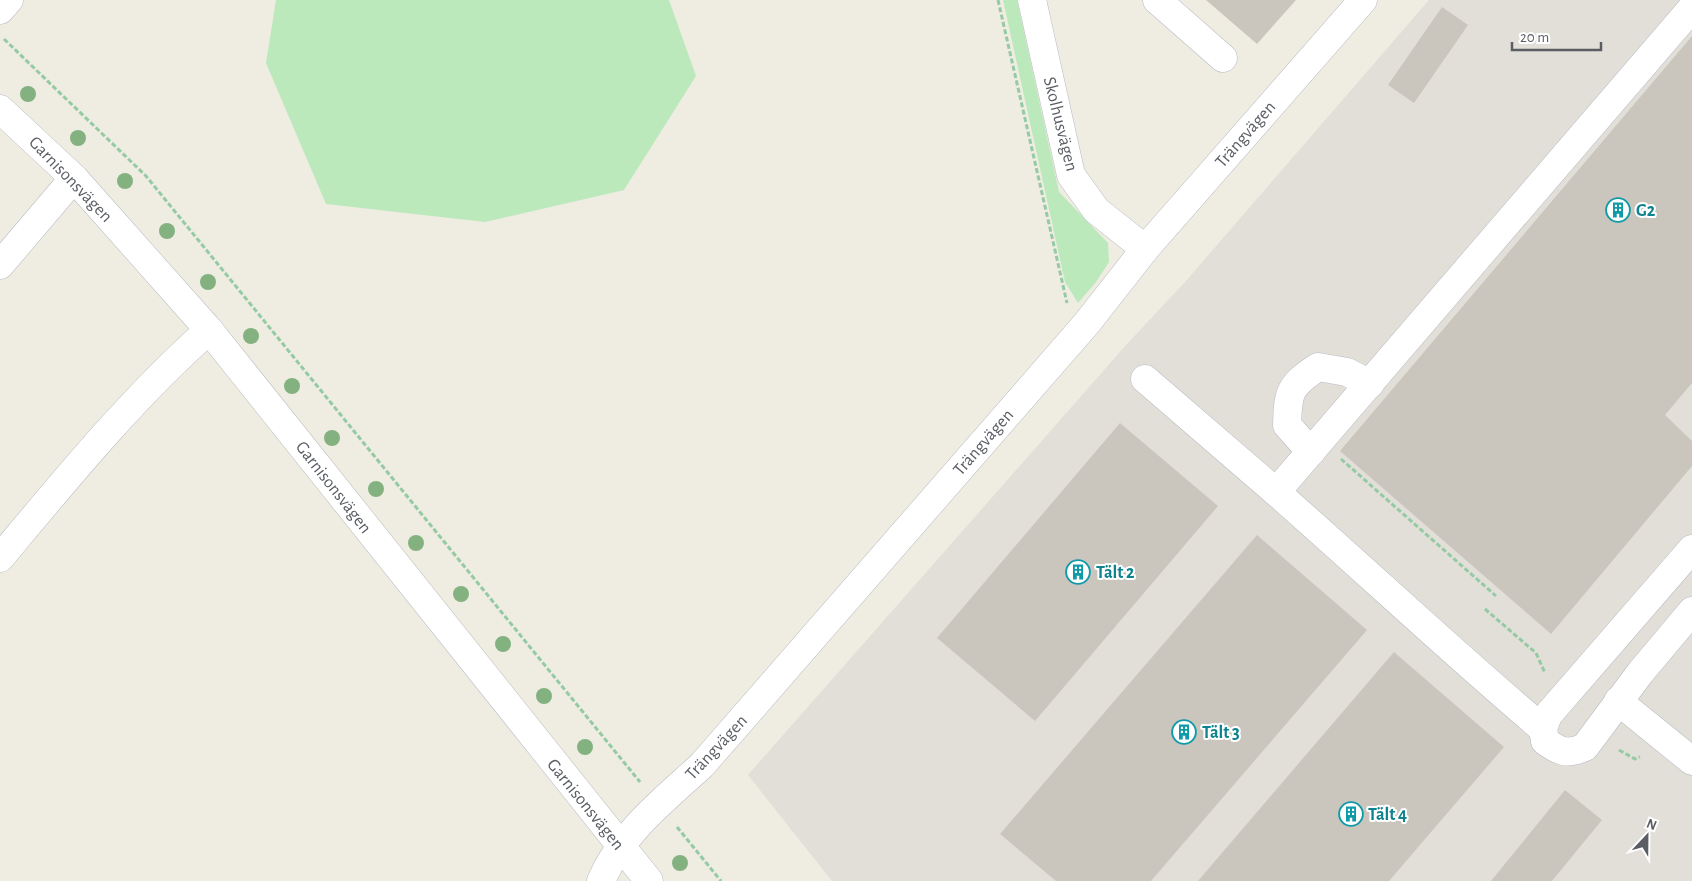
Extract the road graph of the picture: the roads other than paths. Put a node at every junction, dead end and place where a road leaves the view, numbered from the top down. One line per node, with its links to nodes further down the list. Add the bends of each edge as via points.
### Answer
1 (9, 0): 6 (street)
2 (1032, 0): 10 (street, Skolhusvägen, via 1071,175 1096,210)
3 (1157, 0): 7 (street)
4 (1363, 0): 10 (street, Trängvägen)
5 (1692, 8): 14 (street)
6 (0, 10)
7 (1223, 58)
8 (0, 109): 9 (street, Garnisonsvägen)
9 (74, 178): 11 (street); 12 (street, Garnisonsvägen)
10 (1145, 249): 23 (street, Trängvägen, via 1087,323 702,765 637,825)
11 (0, 265)
12 (209, 330): 18 (street, via 171,363); 23 (street, Garnisonsvägen)
13 (1145, 379): 16 (street)
14 (1370, 384): 15 (street); 15 (street, via 1347,372 1318,367 1298,380 1288,399 1287,425)
15 (1311, 452): 16 (street)
16 (1276, 492): 21 (street, via 1475,672)
17 (1692, 549): 21 (street, via 1548,715)
18 (0, 558)
19 (1692, 611): 20 (street)
20 (1618, 701): 21 (street, via 1585,747 1573,753 1557,750 1545,741); 22 (street)
21 (1543, 729)
22 (1692, 761)
23 (620, 846): 24 (street, Trängvägen); 25 (street, Garnisonsvägen)
24 (601, 881)
25 (649, 881)

